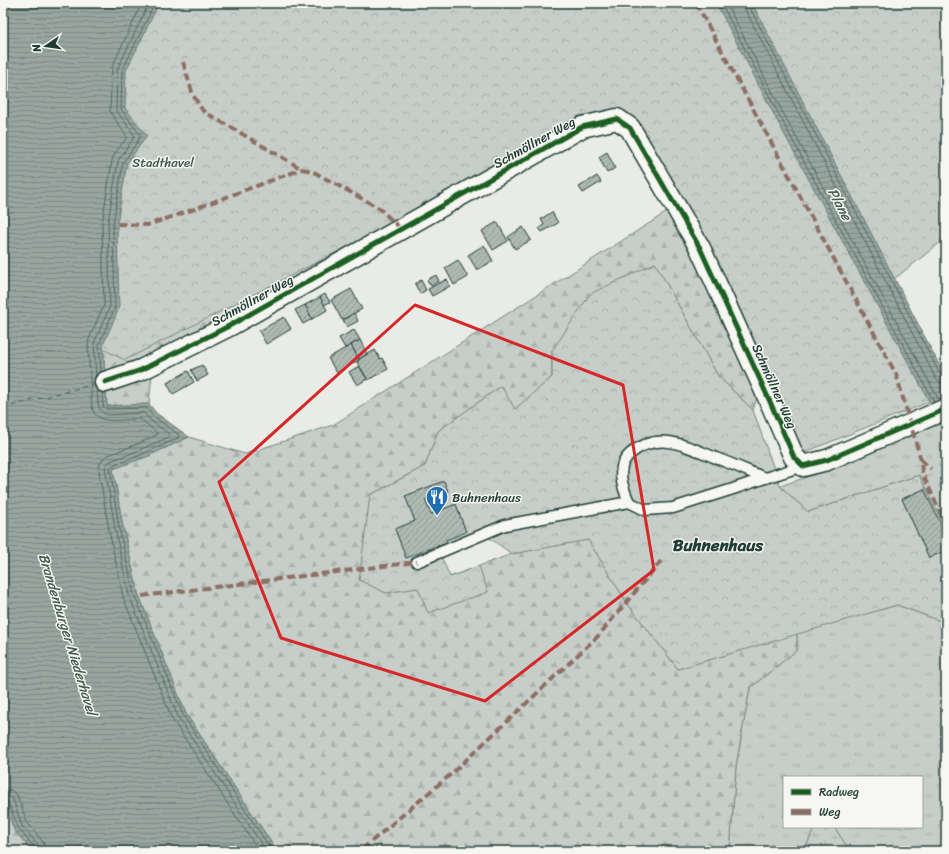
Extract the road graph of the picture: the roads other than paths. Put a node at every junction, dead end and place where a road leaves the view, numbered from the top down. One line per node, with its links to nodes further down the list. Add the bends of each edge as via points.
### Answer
1 (105, 382): 3 (street, Schmöllner Weg, via 141,370 229,326 582,127 617,119 630,128 700,248 794,457)
2 (946, 409): 3 (street, via 827,460)
3 (803, 466): 4 (lane)
4 (765, 478): 5 (lane, via 673,508 645,510); 5 (lane, via 685,445 668,441 650,442 627,456 620,468 622,486)
5 (628, 502): 6 (lane, via 505,525)
6 (417, 562)

